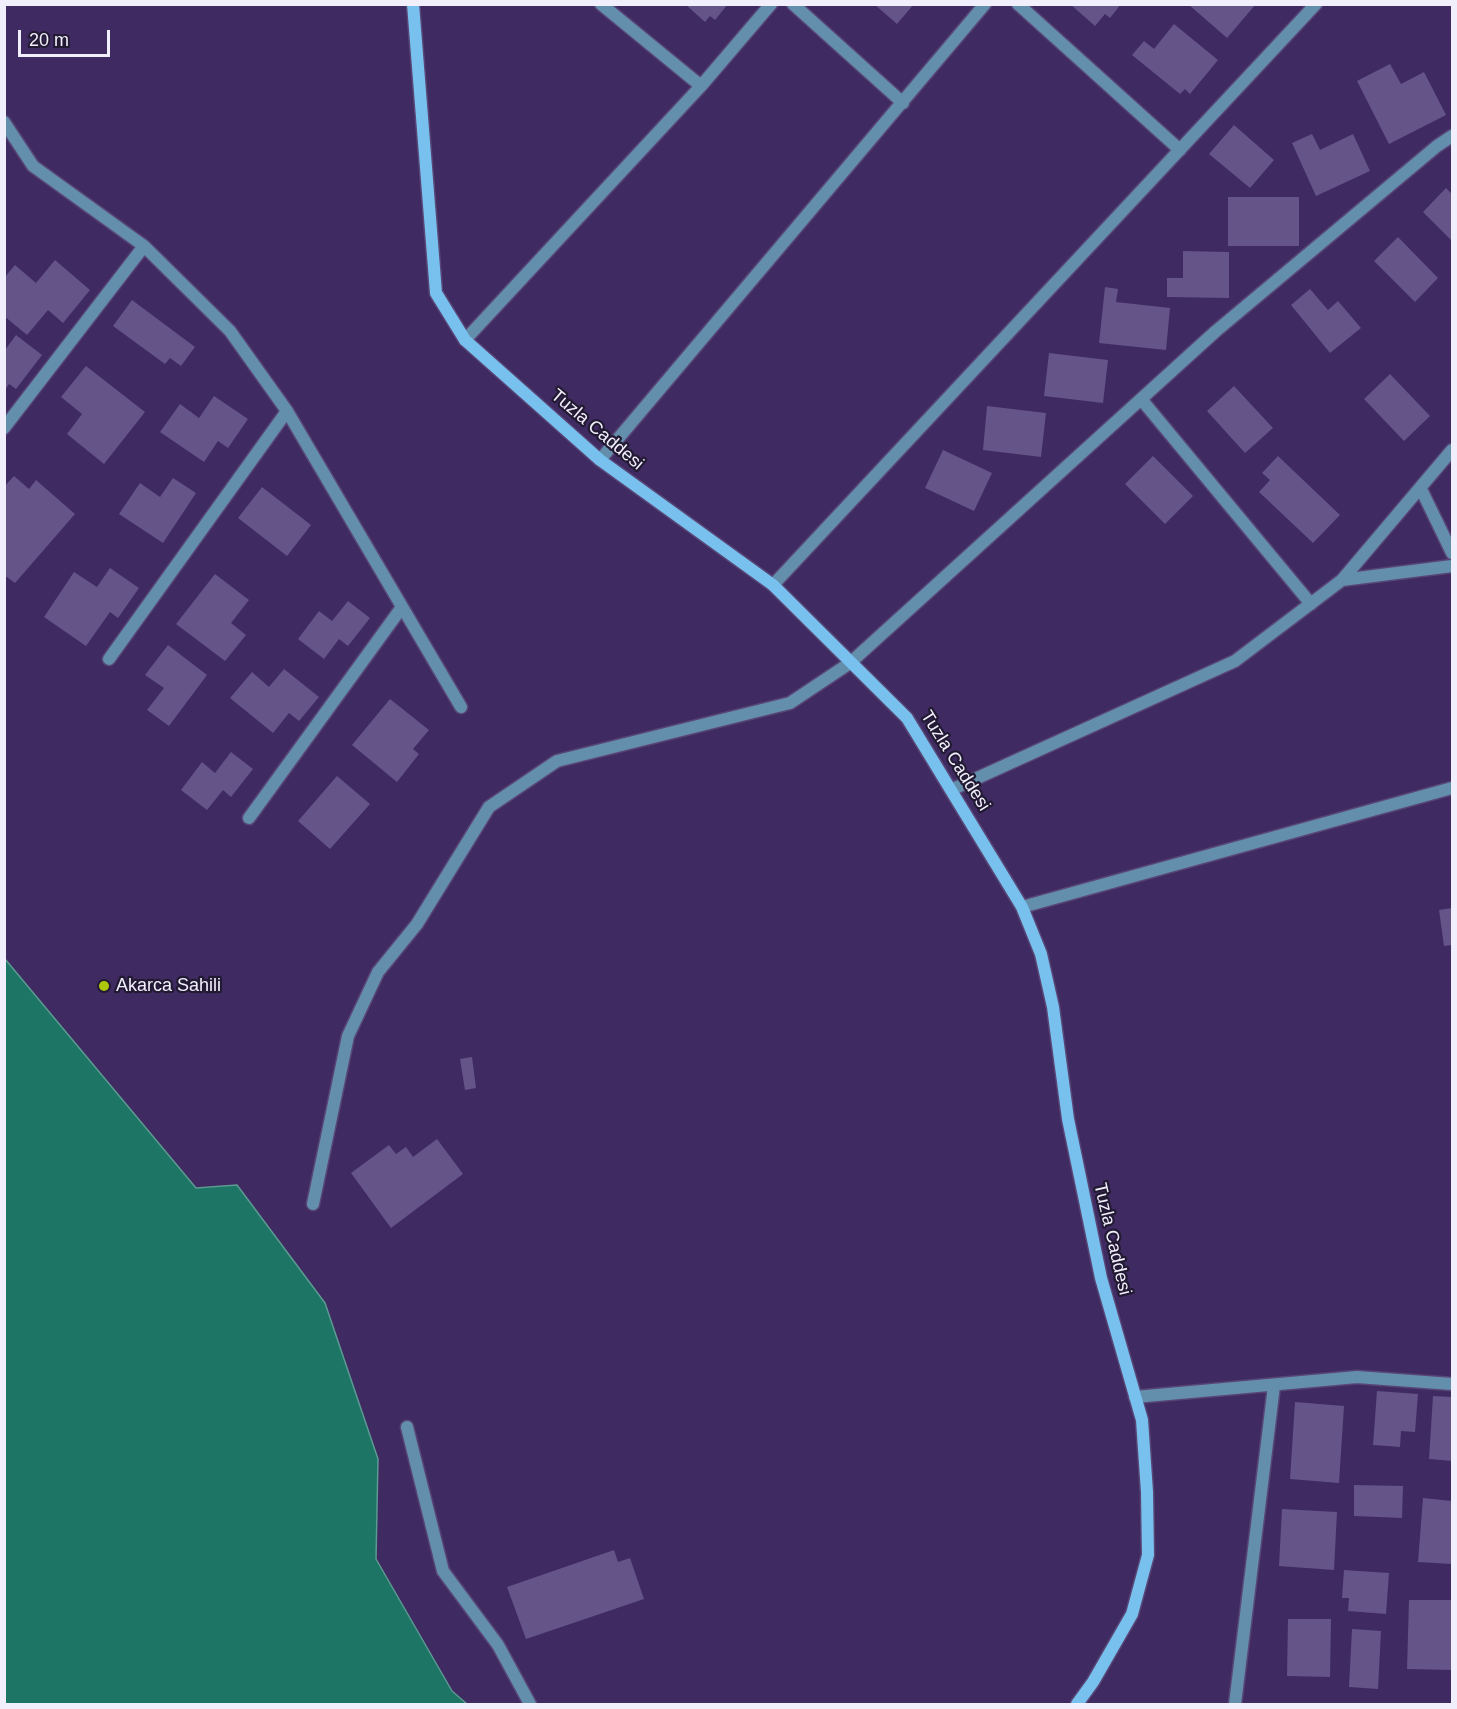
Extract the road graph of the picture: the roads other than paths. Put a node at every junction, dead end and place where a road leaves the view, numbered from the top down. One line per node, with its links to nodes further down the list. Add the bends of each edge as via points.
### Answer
1 (413, 4): 14 (main road, Tuzla Caddesi, via 436,292)
2 (601, 4): 8 (street)
3 (771, 4): 8 (street)
4 (793, 4): 9 (street)
5 (985, 4): 9 (street)
6 (1018, 4): 12 (street)
7 (1316, 4): 12 (street)
8 (701, 86): 14 (street)
9 (903, 103): 19 (street)
10 (4, 122): 13 (street, via 33,166)
11 (1452, 136): 15 (street, via 1216,331)
12 (1180, 150): 24 (street)
13 (144, 246): 16 (street, via 230,331); 17 (street)
14 (465, 340): 19 (main road, Tuzla Caddesi)
15 (1141, 399): 25 (street); 28 (street)
16 (287, 411): 26 (street); 27 (street)
17 (4, 428)
18 (1452, 450): 20 (street)
19 (600, 460): 24 (main road, Tuzla Caddesi)
20 (1421, 489): 21 (street); 23 (street)
21 (1452, 553)
22 (1452, 566): 23 (street)
23 (1342, 580): 25 (street)
24 (773, 585): 28 (main road, Tuzla Caddesi)
25 (1311, 604): 30 (street, via 1235,661)
26 (402, 607): 29 (street); 32 (street)
27 (109, 659)
28 (850, 663): 30 (main road, Tuzla Caddesi, via 907,718); 34 (street, via 790,703 557,761 489,807 417,924 378,972 348,1036)
29 (461, 707)
30 (953, 789): 33 (main road, Tuzla Caddesi)
31 (1452, 789): 33 (street)
32 (249, 818)
33 (1022, 907): 37 (main road, Tuzla Caddesi, via 1041,954 1068,1119 1101,1278)
34 (313, 1204)
35 (1452, 1384): 36 (street, via 1357,1377)
36 (1274, 1386): 37 (street); 41 (street)
37 (1135, 1397): 40 (main road, Tuzla Caddesi, via 1142,1420 1148,1555 1132,1614)
38 (407, 1427): 39 (street, via 443,1571 498,1645)
39 (530, 1704)
40 (1077, 1704)
41 (1234, 1704)

